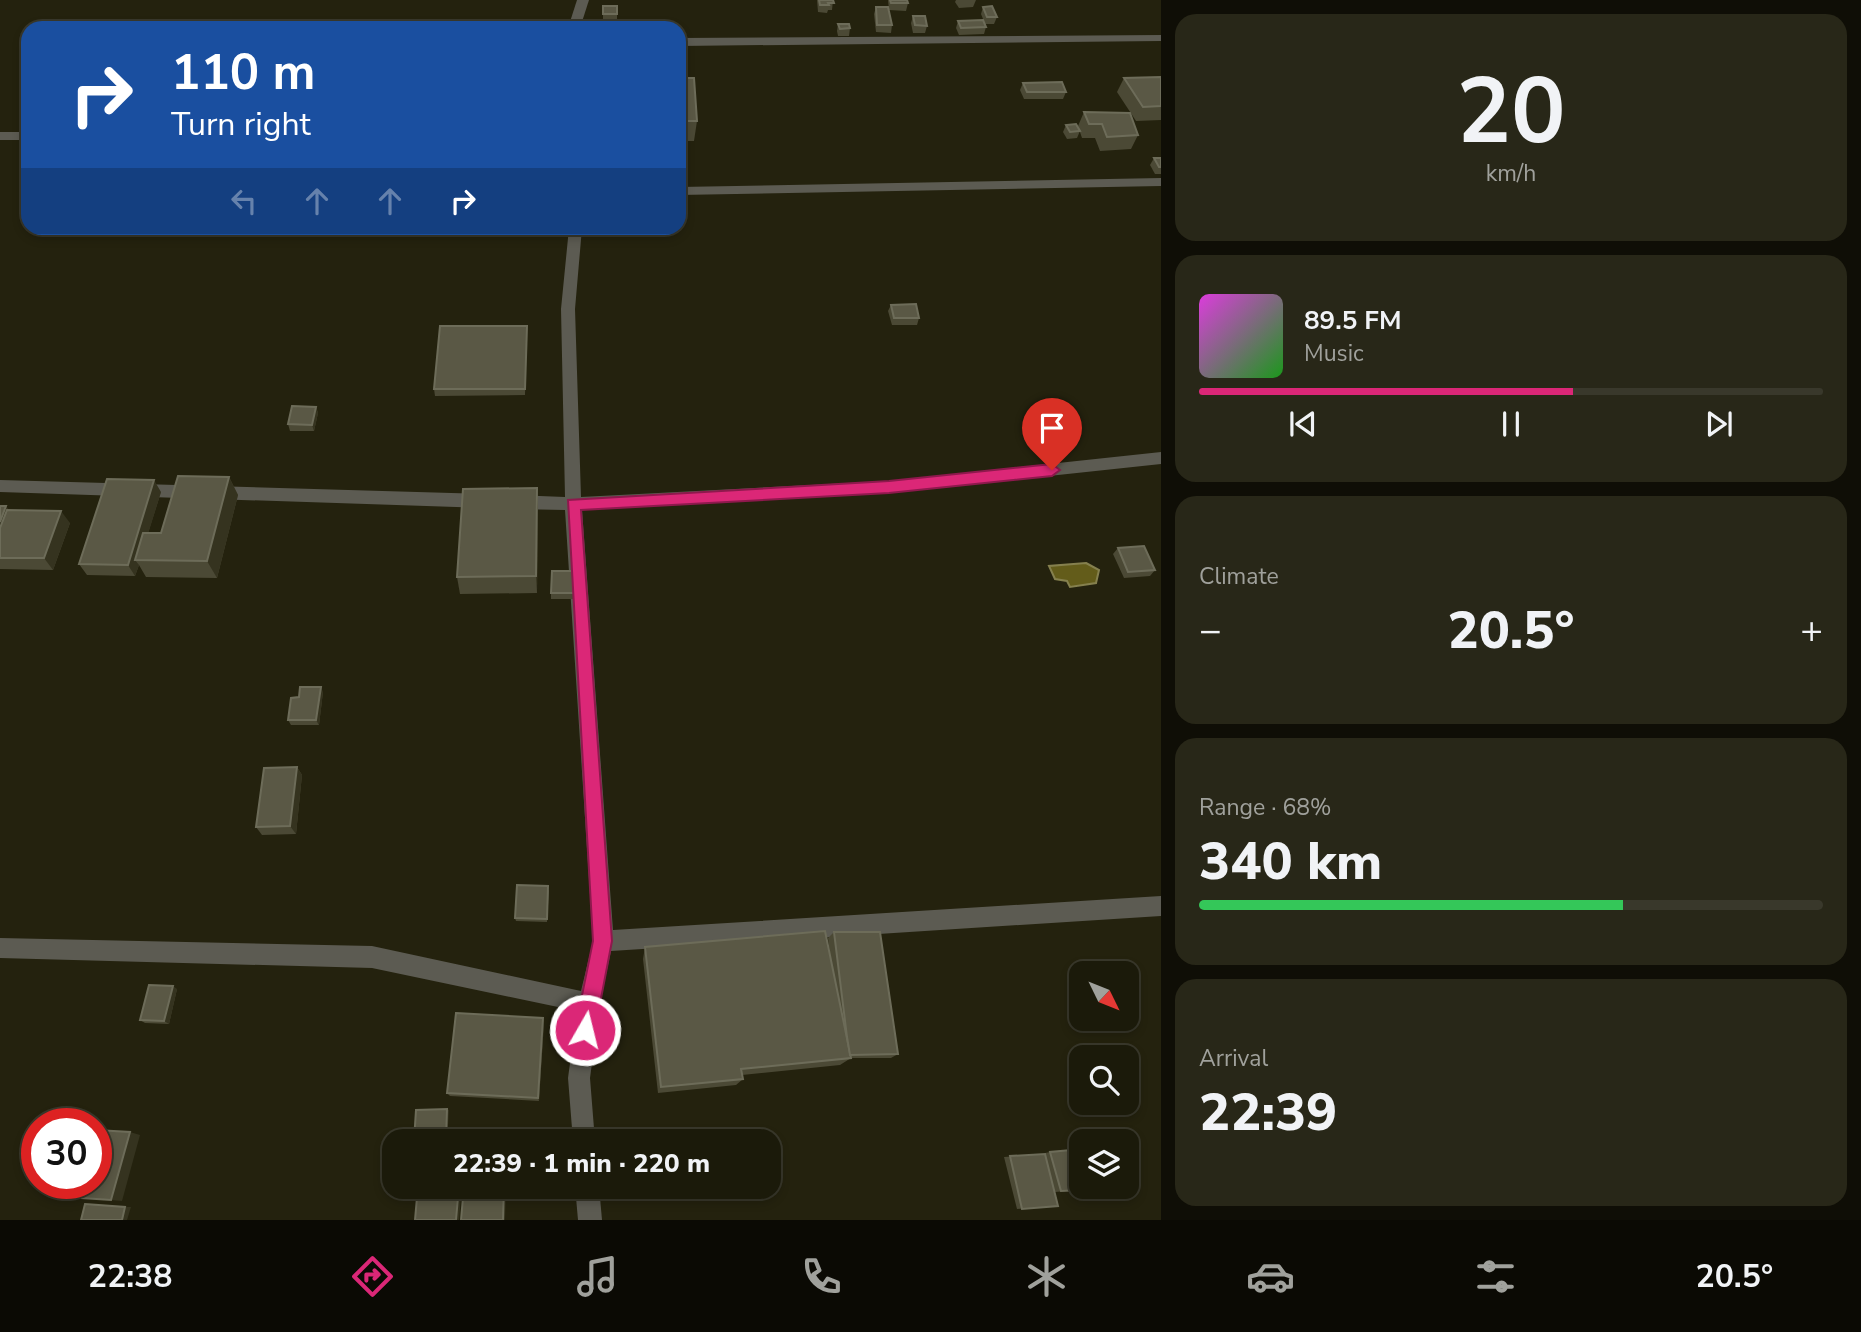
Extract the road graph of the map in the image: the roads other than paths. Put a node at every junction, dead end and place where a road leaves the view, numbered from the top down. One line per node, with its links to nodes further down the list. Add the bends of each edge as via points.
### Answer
1 (583, 0): 2 (street)
2 (576, 21)
3 (1161, 38): 4 (street)
4 (686, 42)
5 (0, 136): 6 (street)
6 (21, 136)
7 (1161, 182): 8 (street)
8 (686, 191)
9 (574, 235): 12 (street, via 568,309)
10 (1161, 458): 12 (street, via 889,487)
11 (0, 485): 12 (street)
12 (573, 504): 14 (street)
13 (1161, 906): 14 (street)
14 (603, 941): 16 (street)
15 (0, 948): 16 (street, via 372,957)
16 (589, 1003): 17 (street, via 579,1078)
17 (583, 1129)
18 (588, 1199): 19 (street)
19 (590, 1220)

